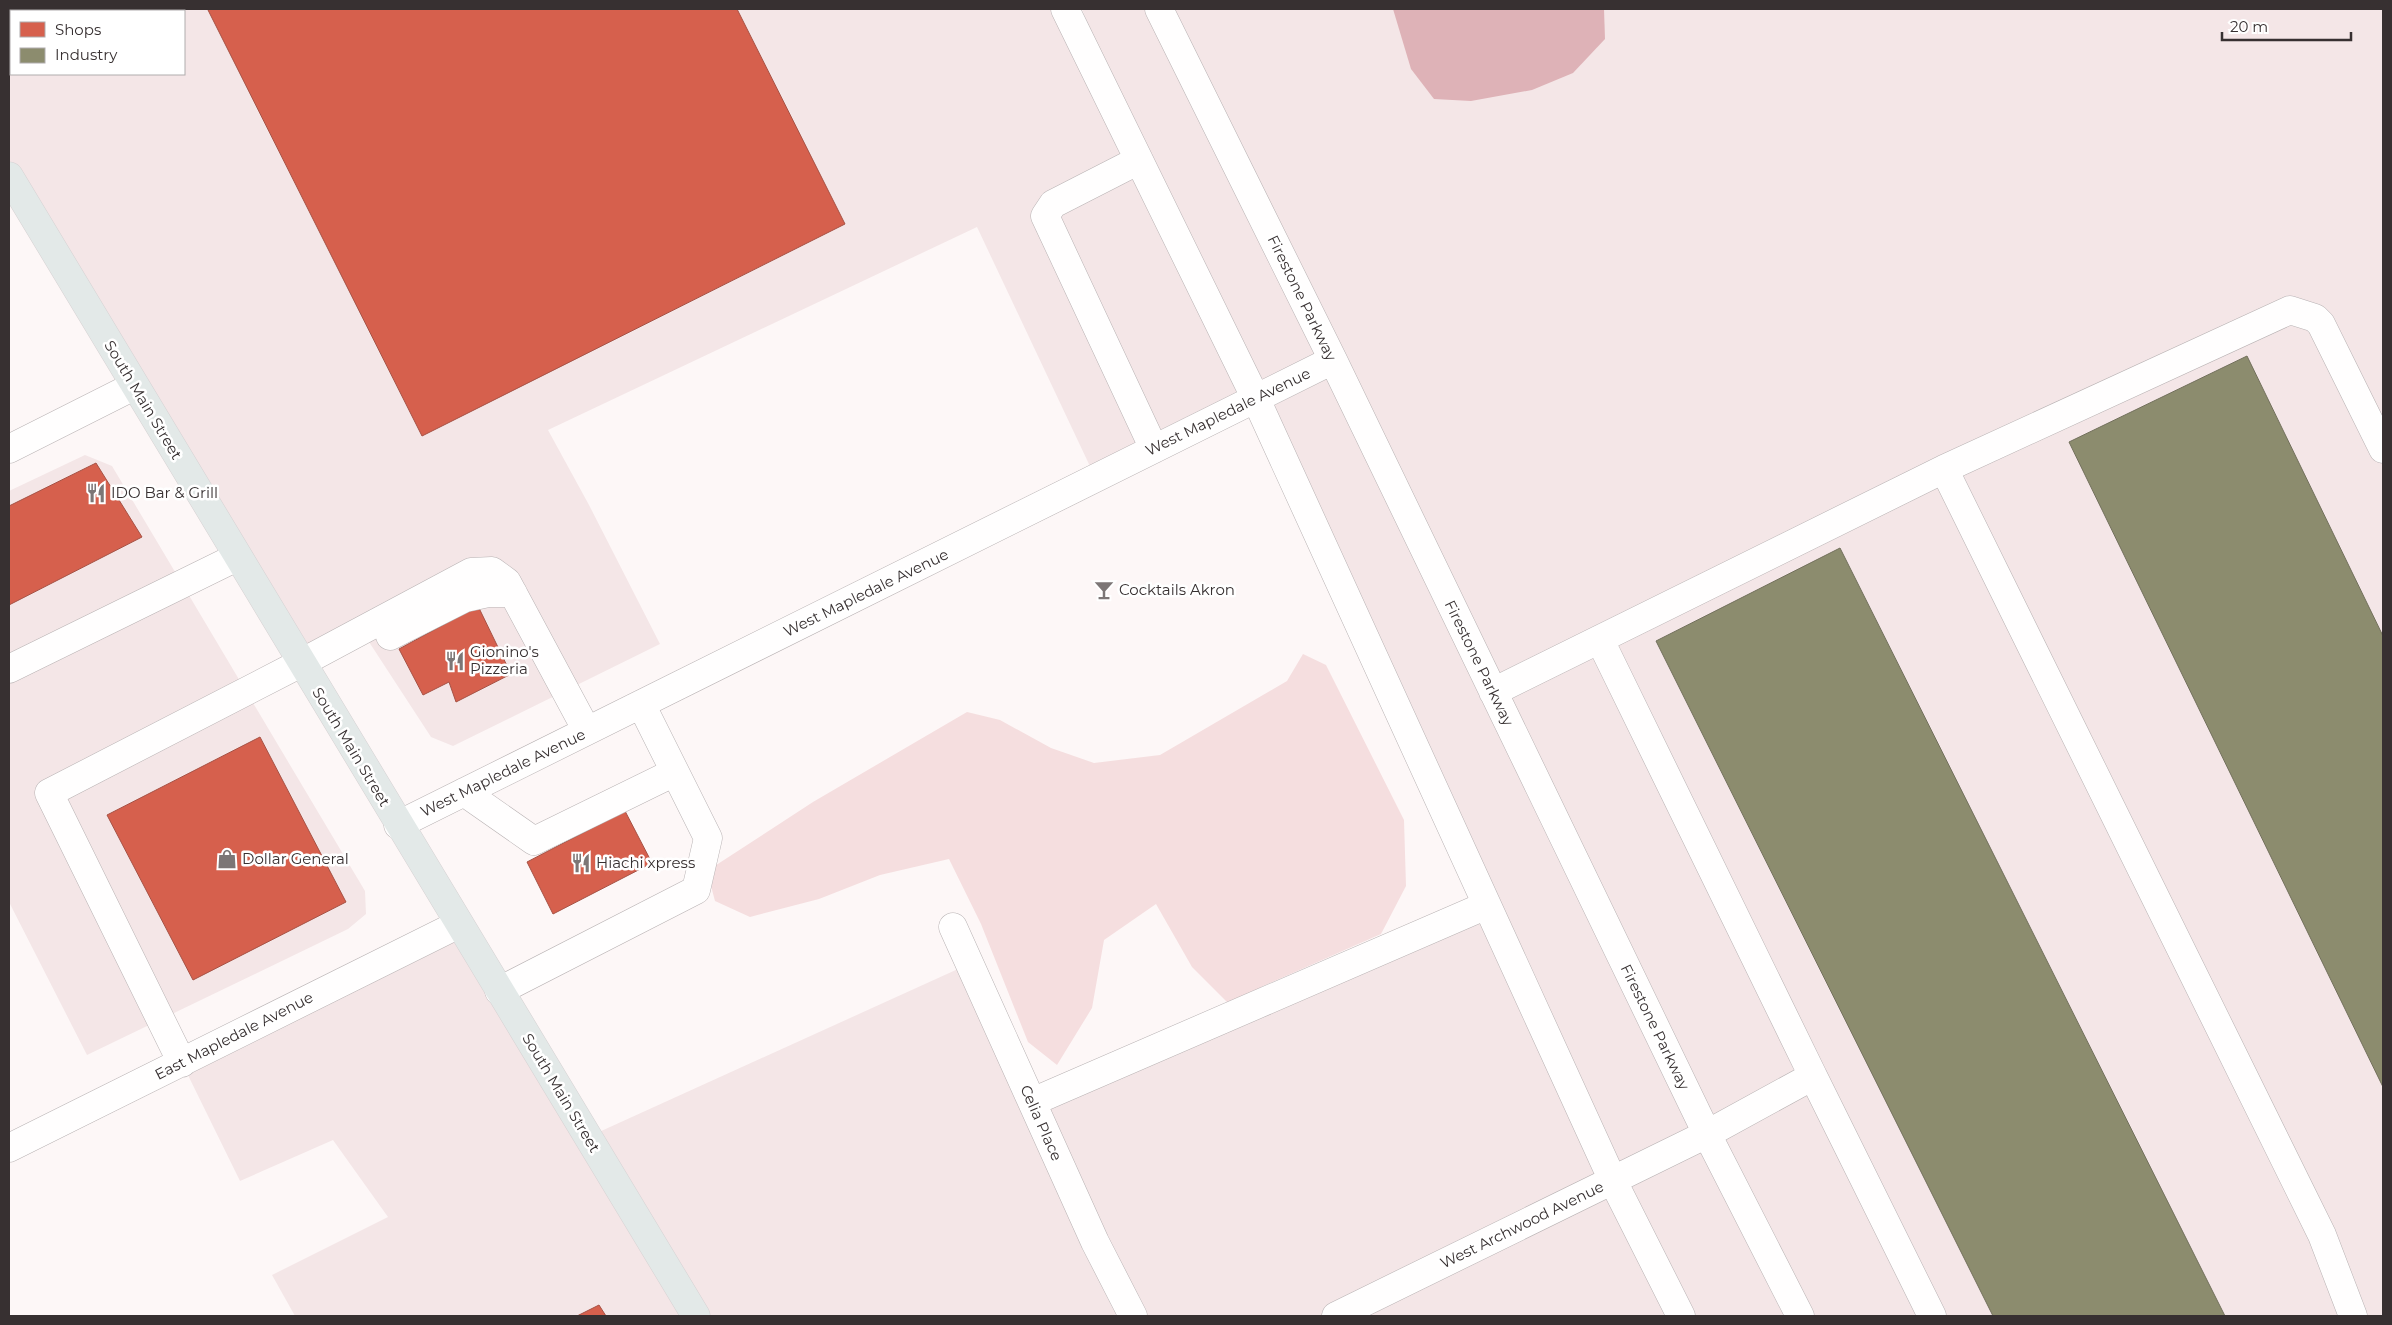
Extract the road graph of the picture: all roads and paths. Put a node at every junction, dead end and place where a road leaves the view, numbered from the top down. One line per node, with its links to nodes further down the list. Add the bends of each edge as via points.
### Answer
1 (1065, 9): 3 (street)
2 (1159, 9): 5 (street, Firestone Parkway)
3 (1139, 160): 7 (street); 9 (street, via 1053,204 1045,216)
4 (9, 176): 6 (main road, South Main Street)
5 (1333, 360): 7 (street, West Mapledale Avenue); 16 (street, Firestone Parkway)
6 (134, 386): 8 (street); 12 (main road, South Main Street)
7 (1256, 399): 9 (street, West Mapledale Avenue); 22 (street)
8 (9, 448)
9 (1154, 449): 17 (street, West Mapledale Avenue)
10 (2383, 449): 11 (street, via 2320,324 2315,318 2290,310)
11 (1944, 469): 13 (street); 38 (street, via 2322,1235)
12 (237, 557): 14 (main road, South Main Street); 15 (street)
13 (1600, 640): 16 (street); 27 (street)
14 (312, 657): 18 (street, via 471,572 492,571 507,582); 21 (main road, South Main Street); 26 (street, via 49,793)
15 (9, 669)
16 (1493, 692): 29 (street, Firestone Parkway)
17 (641, 704): 18 (street, West Mapledale Avenue); 19 (street)
18 (587, 731): 20 (street, West Mapledale Avenue)
19 (675, 772): 20 (street, via 534,841); 25 (street, via 708,838 696,890)
20 (464, 792): 21 (street, West Mapledale Avenue)
21 (398, 825): 23 (main road, South Main Street)
22 (1487, 905): 28 (street); 31 (street)
23 (459, 924): 25 (main road, South Main Street); 26 (street, East Mapledale Avenue)
24 (953, 927): 28 (street, Celia Place)
25 (499, 991): 32 (main road, South Main Street)
26 (182, 1063): 30 (street, East Mapledale Avenue)
27 (1813, 1076): 29 (street, West Archwood Avenue); 37 (street)
28 (1032, 1102): 33 (street, Celia Place, via 1095,1242)
29 (1707, 1134): 31 (street, West Archwood Avenue); 36 (street, Firestone Parkway)
30 (9, 1148)
31 (1613, 1180): 34 (street, West Archwood Avenue); 35 (street)
32 (696, 1316)
33 (1133, 1316)
34 (1336, 1316)
35 (1681, 1316)
36 (1800, 1316)
37 (1932, 1316)
38 (2353, 1316)

